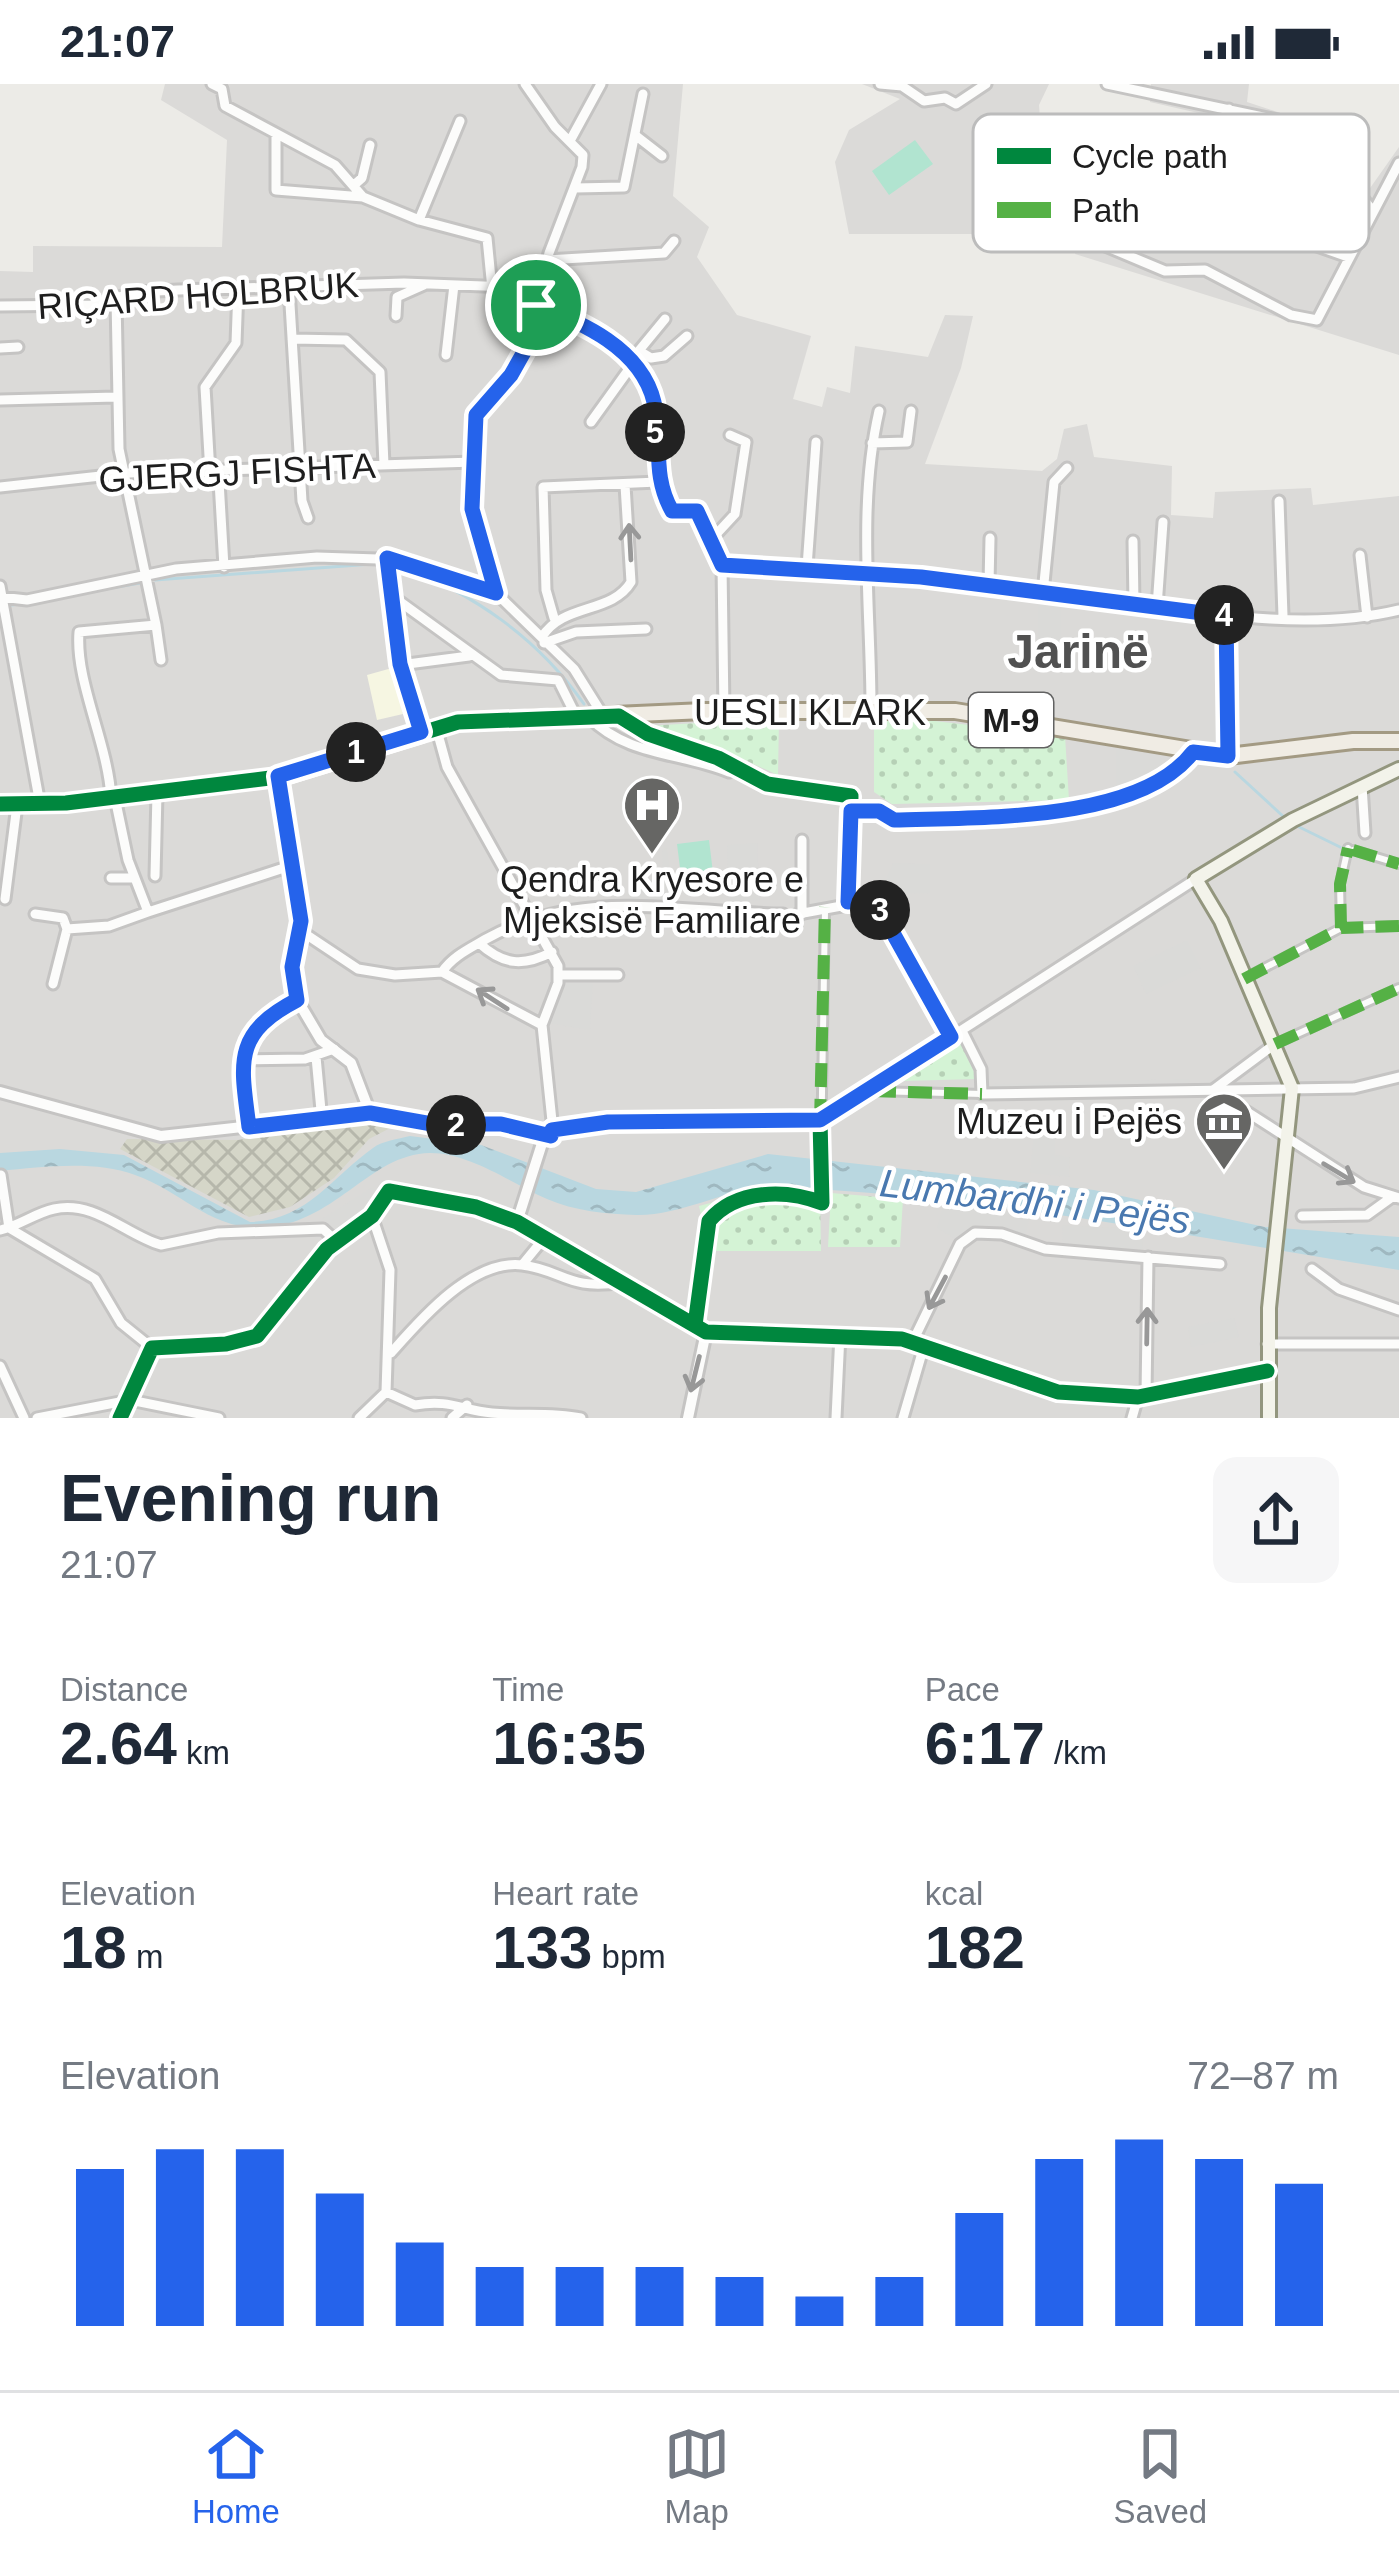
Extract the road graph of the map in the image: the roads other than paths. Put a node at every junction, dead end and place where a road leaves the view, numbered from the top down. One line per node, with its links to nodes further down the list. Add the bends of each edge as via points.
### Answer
1 (212, 84): 12 (street, via 225,106)
2 (525, 84): 14 (street)
3 (601, 84): 14 (street)
4 (880, 84): 5 (street, via 956,104)
5 (986, 84)
6 (1107, 84): 8 (street)
7 (643, 94): 13 (street)
8 (1229, 109): 9 (street); 10 (street)
9 (1227, 114)
10 (1252, 114)
11 (460, 121): 24 (street)
12 (276, 135): 18 (street, via 335,165); 20 (street, via 276,190)
13 (635, 135): 16 (street); 19 (street, via 624,187)
14 (571, 139): 19 (street, via 583,154)
15 (370, 145): 18 (street)
16 (662, 156)
17 (1399, 164): 22 (street)
18 (354, 185): 20 (street)
19 (575, 188): 30 (street)
20 (363, 197): 24 (street)
21 (1369, 206): 22 (street)
22 (1371, 209): 23 (street)
23 (1369, 213)
24 (419, 220): 36 (street, via 487,238)
25 (674, 241): 30 (street, via 664,253)
26 (1120, 252): 29 (street, via 1165,271 1205,270 1306,320 1325,311)
27 (1334, 252): 29 (street)
28 (1350, 252): 29 (street)
29 (1348, 257)
30 (547, 260): 34 (street)
31 (425, 284): 32 (street, RIÇARD HOLBRUK); 33 (street, RIÇARD HOLBRUK); 40 (street, via 397,296)
32 (454, 285): 36 (street, RIÇARD HOLBRUK); 47 (street)
33 (289, 288): 35 (street, RIÇARD HOLBRUK); 43 (street)
34 (540, 288): 36 (street, RIÇARD HOLBRUK); 38 (street)
35 (238, 289): 37 (street, RIÇARD HOLBRUK); 62 (street, via 236,344 205,387)
36 (492, 289)
37 (116, 299): 39 (street, RIÇARD HOLBRUK); 49 (street)
38 (536, 305): 48 (street, via 591,328); 57 (street, via 529,343 476,415)
39 (0, 306)
40 (396, 316)
41 (664, 319): 46 (street)
42 (686, 336): 46 (street, via 664,356)
43 (292, 339): 58 (street, via 346,340 380,372); 60 (street)
44 (18, 346): 45 (street)
45 (0, 347)
46 (639, 351): 48 (street)
47 (446, 355)
48 (631, 363): 53 (street); 63 (street, via 654,402)
49 (116, 397): 50 (street); 61 (street)
50 (0, 400)
51 (879, 411): 56 (street)
52 (911, 411): 56 (street, via 907,442)
53 (591, 422)
54 (730, 435): 70 (street, via 746,442 735,514)
55 (816, 442): 76 (street)
56 (872, 443): 77 (street)
57 (474, 463): 58 (street, GJERGJ FISHTA); 82 (street, via 472,509)
58 (384, 465): 60 (street, GJERGJ FISHTA)
59 (1066, 467): 80 (street, via 1054,482)
60 (300, 468): 62 (street, GJERGJ FISHTA); 67 (street)
61 (128, 473): 62 (street, GJERGJ FISHTA); 65 (street, GJERGJ FISHTA); 78 (street)
62 (214, 477): 75 (street)
63 (658, 482): 64 (street); 70 (street, via 672,511 697,511)
64 (625, 485): 90 (street, one-way to 64, via 622,593 631,582); 90 (street, via 543,487)
65 (0, 487)
66 (1280, 501): 88 (street)
67 (308, 518)
68 (1163, 522): 85 (street)
69 (990, 538): 79 (street)
70 (710, 541): 74 (street)
71 (1133, 541): 84 (street)
72 (1360, 555): 89 (street)
73 (387, 558): 75 (street); 82 (street); 96 (street)
74 (722, 565): 76 (street); 98 (street)
75 (224, 567): 78 (street)
76 (807, 567): 77 (street)
77 (871, 572): 79 (street); 97 (street)
78 (146, 574): 81 (street, via 27,599); 91 (street)
79 (989, 584): 80 (street)
80 (1043, 592): 84 (street)
81 (1, 593): 112 (street)
82 (496, 593): 93 (street)
83 (399, 601): 99 (street, via 501,675 558,680)
84 (1134, 604): 85 (street)
85 (1156, 607): 87 (street)
86 (1399, 610): 89 (street)
87 (1226, 616): 88 (street); 103 (street)
88 (1283, 616): 89 (street)
89 (1367, 617)
90 (554, 618): 93 (street)
91 (156, 625): 95 (street); 109 (street, via 79,632)
92 (646, 629): 93 (street)
93 (543, 640): 99 (street, via 574,669)
94 (469, 656): 96 (street)
95 (161, 660)
96 (400, 664): 100 (street)
97 (871, 708): 98 (main road, UESLI KLARK / M-9); 102 (main road, UESLI KLARK / M-9, via 955,711)
98 (724, 712): 99 (main road, UESLI KLARK / M-9)
99 (598, 717): 100 (main road, UESLI KLARK / M-9); 105 (street, via 610,739); 110 (street, via 718,758 767,784)
100 (429, 729): 106 (main road, UESLI KLARK / M-9); 128 (street)
101 (1399, 742): 103 (main road, UESLI KLARK / M-9)
102 (1193, 752): 103 (main road, UESLI KLARK / M-9); 110 (street, via 1180,772 1032,816 894,820)
103 (1228, 756)
104 (1399, 769): 107 (main road)
105 (729, 772)
106 (278, 776): 108 (main road, M-9); 117 (street)
107 (1362, 786): 114 (street); 121 (main road)
108 (157, 793): 109 (main road, M-9); 118 (street)
109 (113, 798): 112 (main road, M-9); 120 (street)
110 (851, 803): 123 (street)
111 (0, 804): 113 (main road, M-9)
112 (40, 804): 113 (main road, M-9)
113 (17, 805): 122 (street)
114 (1365, 833)
115 (802, 840): 124 (street, via 800,914)
116 (1399, 864): 131 (street, via 1351,849 1340,884)
117 (290, 866): 125 (street); 132 (street)
118 (155, 876)
119 (111, 878): 120 (street)
120 (133, 878): 125 (street)
121 (1196, 879): 138 (main road); 143 (street)
122 (5, 899)
123 (848, 902): 124 (street); 143 (street, via 874,899)
124 (825, 907): 155 (street)
125 (148, 912): 130 (street, via 110,926)
126 (35, 914): 130 (street, via 63,918)
127 (784, 914): 128 (street, via 654,904)
128 (533, 916): 133 (street); 134 (street)
129 (1399, 926): 131 (street)
130 (67, 928): 139 (street)
131 (1341, 928): 138 (street)
132 (301, 931): 135 (street, via 370,973); 141 (street, via 292,967)
133 (479, 943): 134 (street, via 510,963); 135 (street)
134 (552, 952): 137 (street)
135 (442, 972): 142 (street, one-way to 135)
136 (618, 974): 137 (street)
137 (558, 975): 142 (street)
138 (1244, 979): 144 (main road)
139 (53, 984)
140 (1399, 988): 144 (street)
141 (297, 1000): 145 (street); 147 (street, via 257,1027)
142 (542, 1025): 158 (street)
143 (956, 1034): 151 (street); 153 (street, via 981,1070)
144 (1275, 1044): 149 (main road); 150 (street)
145 (334, 1049): 146 (street); 154 (street, via 351,1063)
146 (316, 1057): 147 (street); 156 (street)
147 (242, 1060): 157 (street)
148 (1399, 1077): 149 (street, via 1354,1088)
149 (1292, 1088): 150 (street); 159 (main road)
150 (1214, 1090): 153 (street); 159 (street)
151 (872, 1091): 153 (street); 155 (street)
152 (0, 1092): 157 (street, via 156,1136)
153 (982, 1094)
154 (370, 1113): 156 (street); 158 (street)
155 (820, 1120): 158 (street, via 608,1122); 160 (street)
156 (322, 1121): 157 (street)
157 (249, 1127)
158 (548, 1132): 165 (street)
159 (1289, 1143): 162 (street, one-way to 162); 178 (main road)
160 (821, 1154)
161 (1, 1175): 166 (street)
162 (1395, 1197): 164 (street, via 1367,1215)
163 (372, 1216): 165 (street, via 389,1191); 168 (street); 181 (street, via 391,1270)
164 (1302, 1216)
165 (517, 1222): 167 (street)
166 (4, 1229): 168 (street, via 54,1208 133,1227 160,1245 218,1233 323,1229); 180 (street, via 95,1280 122,1323)
167 (545, 1237): 171 (street); 173 (street)
168 (335, 1240): 180 (street, via 250,1341)
169 (1148, 1257): 170 (street); 177 (street, one-way to 177, via 1045,1249 974,1233 960,1244); 185 (street, one-way to 169)
170 (1220, 1264)
171 (522, 1265): 173 (street, via 570,1284); 181 (street, via 462,1287)
172 (1312, 1269): 174 (street)
173 (622, 1282): 175 (street)
174 (1399, 1310)
175 (712, 1332): 176 (street); 197 (street, one-way to 197)
176 (840, 1334): 177 (street); 198 (street)
177 (918, 1343): 185 (street, via 1058,1392); 199 (street)
178 (1268, 1344): 179 (street); 183 (main road)
179 (1399, 1344)
180 (152, 1348): 186 (street)
181 (392, 1353): 184 (street)
182 (0, 1366): 190 (street)
183 (1267, 1372): 185 (street); 201 (main road)
184 (386, 1392): 188 (street); 189 (street)
185 (1142, 1396): 200 (street)
186 (130, 1400): 191 (street); 192 (street); 193 (street)
187 (467, 1405): 188 (street); 195 (street); 196 (street)
188 (416, 1406): 194 (street)
189 (363, 1415)
190 (24, 1418)
191 (37, 1418)
192 (120, 1418)
193 (217, 1418)
194 (417, 1418)
195 (452, 1418)
196 (580, 1418)
197 (687, 1418)
198 (836, 1418)
199 (903, 1418)
200 (1132, 1418)
201 (1269, 1418)

